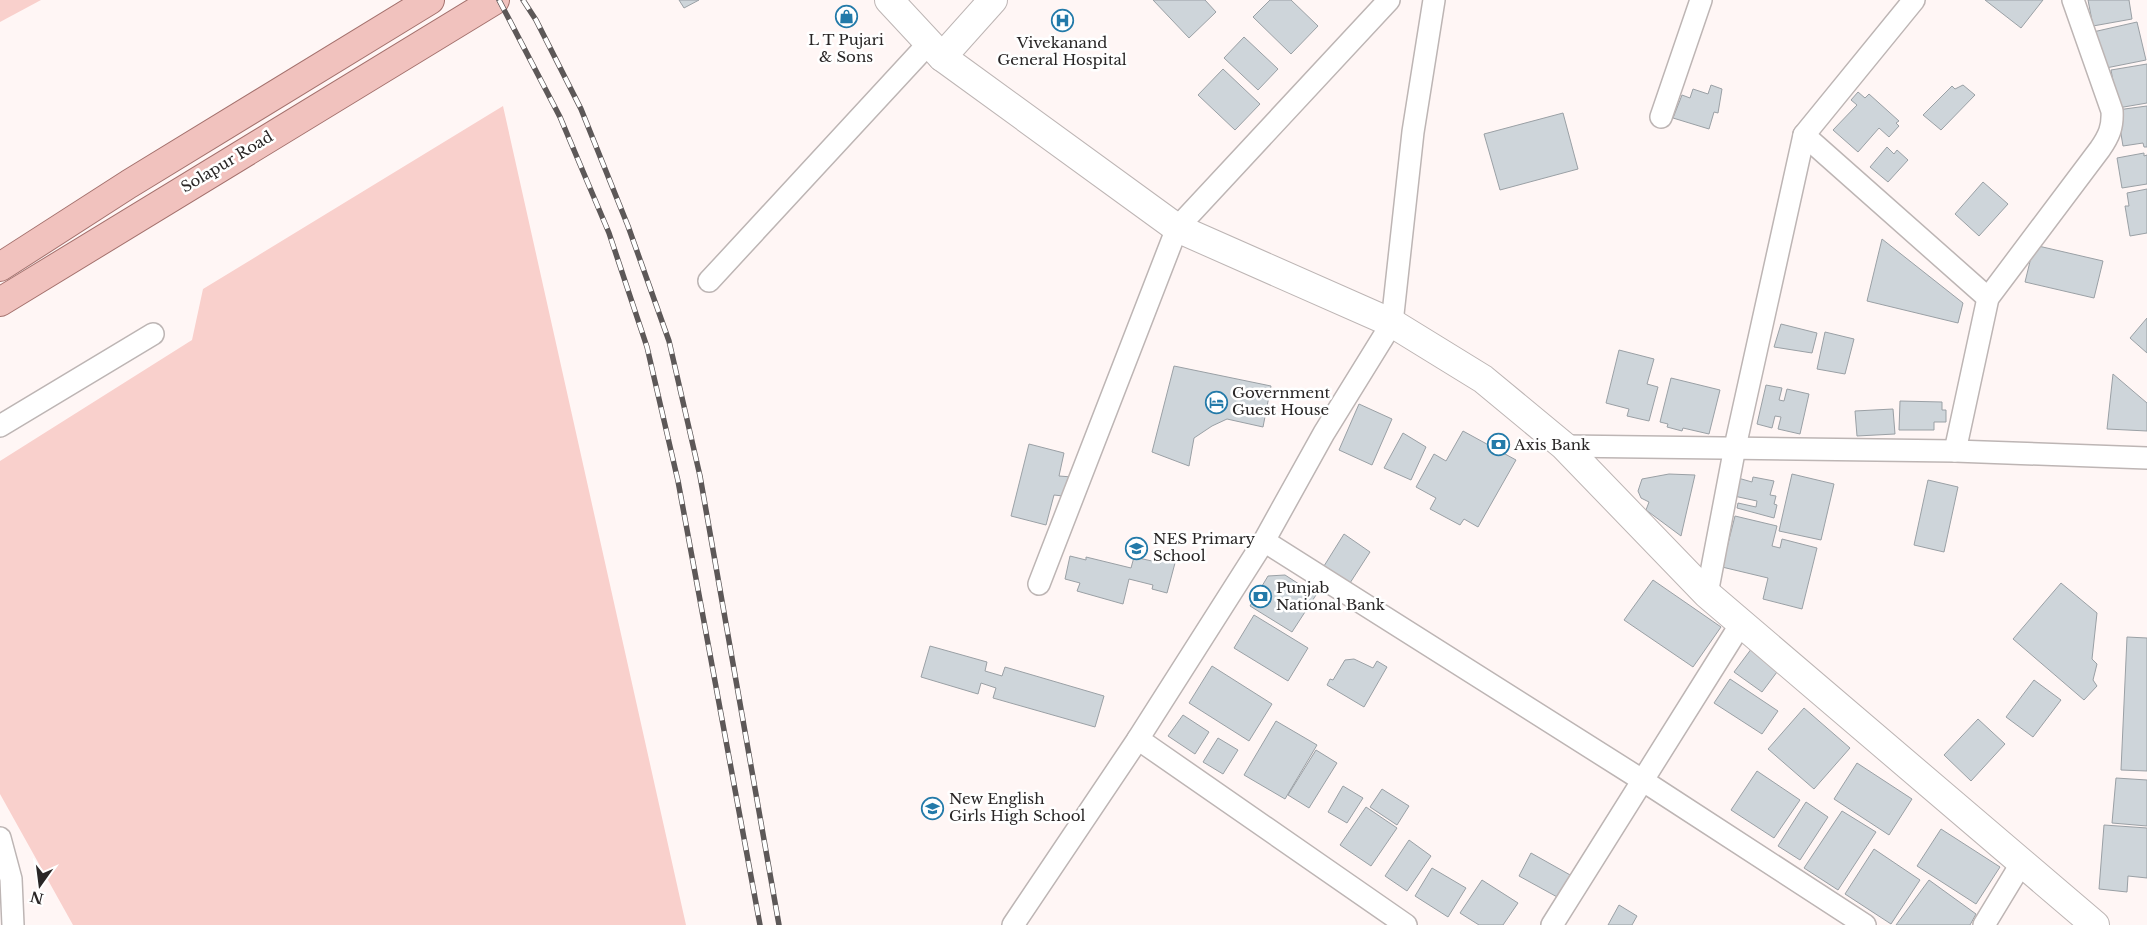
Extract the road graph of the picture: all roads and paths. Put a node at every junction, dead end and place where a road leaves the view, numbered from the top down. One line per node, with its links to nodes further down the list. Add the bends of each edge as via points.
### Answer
1 (430, 0): 14 (main road, Solapur Road)
2 (495, 0): 17 (main road, Solapur Road)
3 (889, 0): 10 (street)
4 (1389, 0): 13 (street)
5 (1434, 0): 18 (street, via 1414,132)
6 (1701, 0): 11 (street)
7 (1914, 0): 12 (street)
8 (2073, 0): 16 (street, via 2112,111 2113,124 2100,149)
9 (987, 2): 10 (street)
10 (935, 50): 13 (street); 15 (street)
11 (1661, 117)
12 (1804, 135): 16 (street); 22 (street)
13 (1177, 228): 18 (street); 26 (street)
14 (0, 267)
15 (709, 281)
16 (1988, 298): 23 (street)
17 (0, 302)
18 (1392, 323): 21 (street, via 1483,379); 25 (street, via 1328,425)
19 (153, 334): 20 (street)
20 (0, 426)
21 (1564, 446): 22 (street); 27 (street)
22 (1735, 448): 23 (street); 27 (street)
23 (1955, 451): 24 (street)
24 (2147, 458)
25 (1264, 541): 29 (street); 30 (street)
26 (1039, 584)
27 (1707, 594): 28 (street)
28 (1742, 622): 30 (street); 32 (street)
29 (1138, 740): 34 (street); 35 (street)
30 (1642, 780): 36 (street); 37 (street)
31 (0, 838): 33 (street, via 11,879)
32 (2021, 864): 38 (street); 39 (street)
33 (12, 925)
34 (1013, 925)
35 (1406, 925)
36 (1552, 925)
37 (1865, 925)
38 (1984, 925)
39 (2095, 925)

